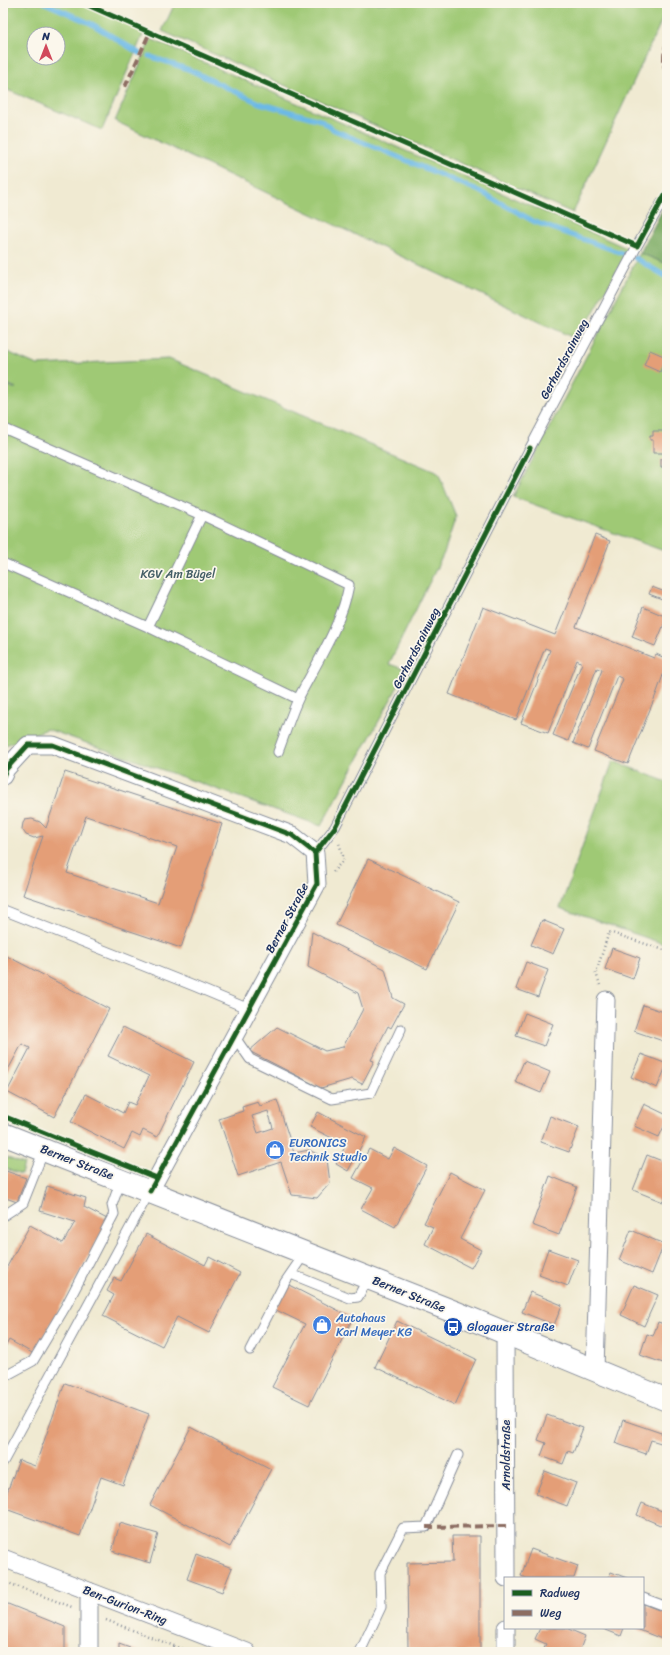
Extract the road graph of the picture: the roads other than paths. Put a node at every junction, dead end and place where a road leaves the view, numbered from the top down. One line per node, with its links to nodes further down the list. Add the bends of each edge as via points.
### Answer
1 (665, 201): 9 (lane, Gerhardsrainweg, via 637,246 411,672 335,827)
2 (3, 428): 3 (lane)
3 (202, 515): 5 (lane); 6 (lane, via 349,585 332,635)
4 (3, 563): 5 (lane)
5 (148, 627): 6 (lane)
6 (298, 699): 7 (lane)
7 (278, 752)
8 (3, 776): 9 (street, via 6,769 28,745 53,745 292,835)
9 (316, 853): 12 (street, Berner Straße, via 317,884)
10 (3, 910): 12 (lane)
11 (606, 1000): 25 (street)
12 (249, 1009): 14 (street, Berner Straße)
13 (400, 1028): 14 (lane, via 370,1093 332,1099 250,1059)
14 (234, 1036): 18 (street, Berner Straße)
15 (3, 1134): 16 (street, Berner Straße)
16 (44, 1150): 17 (street, Berner Straße); 19 (lane, via 23,1203)
17 (121, 1180): 18 (street, Berner Straße); 26 (lane, via 112,1205 114,1214 67,1304 33,1361 9,1374)
18 (150, 1191): 20 (street, Berner Straße); 29 (lane)
19 (3, 1216)
20 (305, 1253): 21 (lane); 22 (street, Berner Straße)
21 (291, 1274): 22 (lane, via 350,1298 358,1297); 24 (lane)
22 (368, 1278): 23 (street, Berner Straße)
23 (505, 1333): 25 (street, Berner Straße); 31 (street, Arnoldstraße)
24 (250, 1350)
25 (595, 1370): 27 (street, Berner Straße)
26 (3, 1371)
27 (667, 1400)
28 (458, 1455): 38 (lane, via 426,1527 403,1528 380,1573 381,1607)
29 (3, 1462)
30 (3, 1558): 32 (street, Ben-Gurion-Ring)
31 (506, 1577)
32 (89, 1591): 36 (street); 37 (street, Ben-Gurion-Ring)
33 (644, 1598): 34 (lane)
34 (667, 1607)
35 (506, 1629): 39 (street)
36 (89, 1652)
37 (247, 1652)
38 (360, 1652)
39 (506, 1652)

